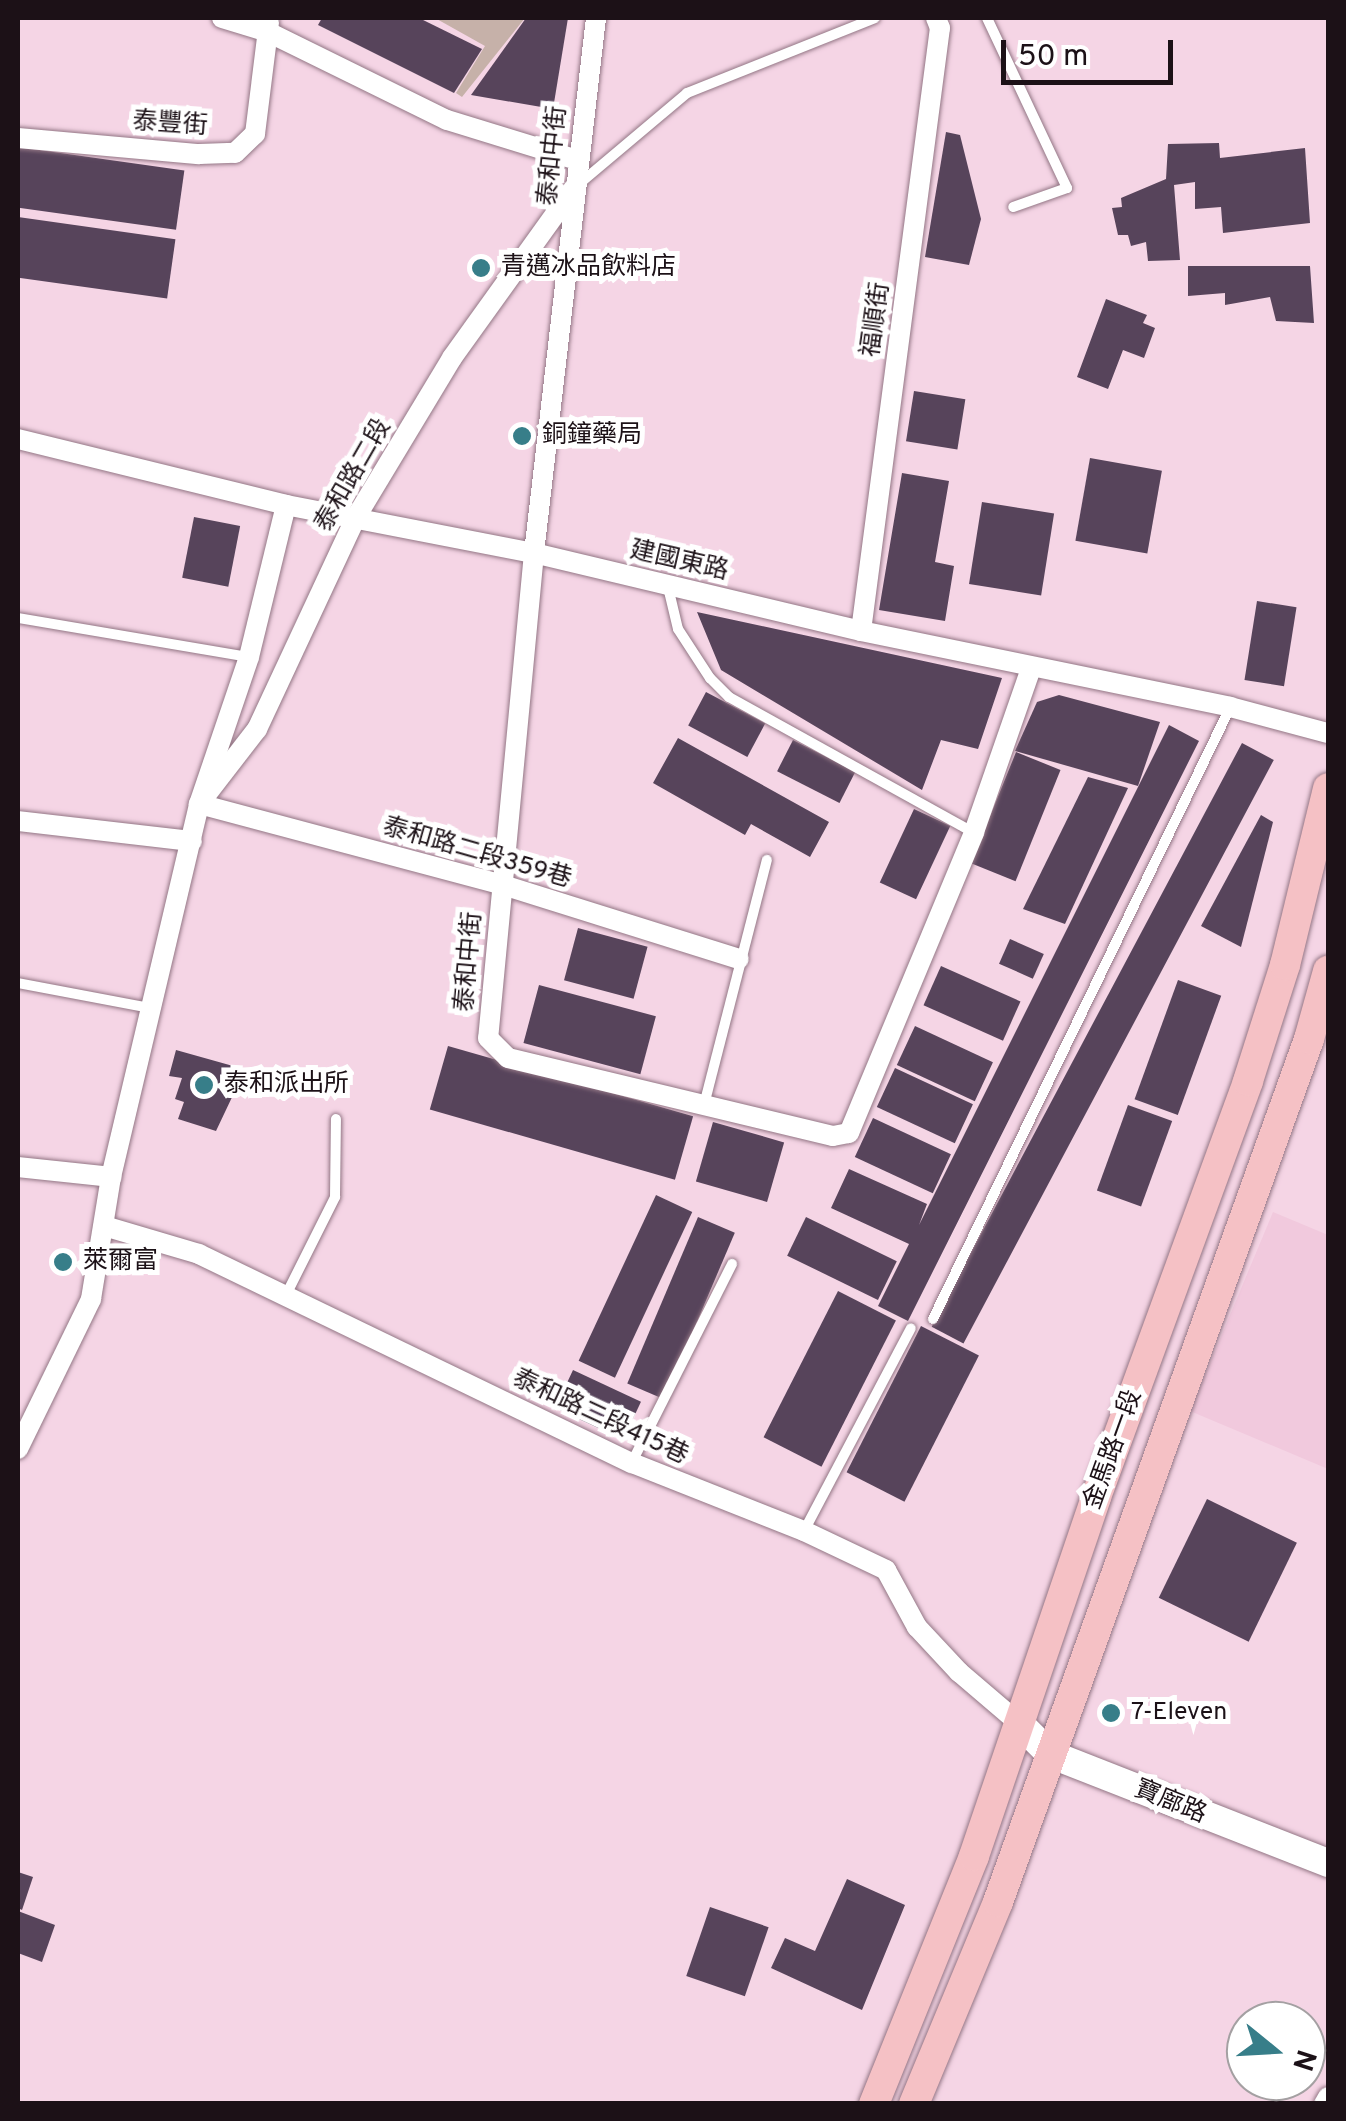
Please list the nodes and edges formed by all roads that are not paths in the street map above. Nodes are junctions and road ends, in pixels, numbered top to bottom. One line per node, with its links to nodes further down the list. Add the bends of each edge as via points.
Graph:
1 (222, 18): 6 (street)
2 (596, 18): 8 (street, 泰和中街)
3 (875, 18): 9 (lane, via 687,93)
4 (936, 18): 17 (street, 福順街, via 940,28)
5 (987, 18): 10 (lane, via 1067,188)
6 (268, 24): 7 (street, 泰豐街, via 255,134 235,153); 8 (street, via 447,120)
7 (18, 138)
8 (577, 160): 9 (street, 泰和中街)
9 (576, 186): 13 (street, 泰和路二段, via 452,358); 14 (street, 泰和中街)
10 (1012, 207)
11 (18, 439): 12 (street, 建國東路)
12 (286, 505): 13 (street, 建國東路); 18 (street, 泰和路二段)
13 (356, 517): 14 (street, 建國東路); 23 (street, 泰和路二段, via 257,729)
14 (534, 554): 15 (street, 建國東路); 28 (street, 泰和中街)
15 (668, 586): 17 (street, 建國東路); 25 (lane, via 678,628 729,697)
16 (18, 618): 18 (lane)
17 (861, 631): 19 (street, 建國東路)
18 (249, 657): 23 (street, 泰和路二段)
19 (1031, 668): 20 (street, 建國東路); 25 (street, 泰和中街)
20 (1230, 707): 21 (street, 建國東路); 40 (lane)
21 (1328, 733)
22 (1328, 788): 45 (main road, 金馬路一段, via 1248,1082)
23 (198, 804): 26 (street, 泰和路二段); 28 (street, 泰和路二段359巷)
24 (18, 820): 26 (street)
25 (974, 832): 33 (street, 泰和中街, via 849,1134 833,1136)
26 (192, 841): 32 (street, 泰和路二段)
27 (767, 860): 29 (lane)
28 (503, 885): 29 (street, 泰和路二段359巷); 33 (street, 泰和中街, via 488,1038 508,1058)
29 (739, 959): 33 (lane)
30 (1328, 970): 46 (main road, 金馬路一段)
31 (18, 983): 32 (lane)
32 (151, 1009): 36 (street, 泰和路二段)
33 (704, 1105)
34 (336, 1119): 39 (lane, via 335,1197)
35 (18, 1168): 36 (street)
36 (111, 1177): 37 (street, 泰和路二段)
37 (104, 1226): 39 (street, 泰和路二段415巷, via 199,1254); 42 (street, 泰和路二段, via 92,1299)
38 (732, 1264): 43 (lane)
39 (285, 1296): 43 (street, 泰和路二段415巷)
40 (933, 1319)
41 (911, 1328): 44 (lane)
42 (19, 1443)
43 (632, 1463): 44 (street, 泰和路二段415巷)
44 (804, 1531): 45 (street, 泰和路二段415巷, via 886,1570 916,1627)
45 (1020, 1725): 46 (street, 寶廍路); 49 (main road, 金馬路一段, via 962,1890)
46 (1050, 1754): 47 (street, 寶廍路); 50 (main road, 金馬路一段)
47 (1328, 1863)
48 (1328, 2097): 51 (street)
49 (874, 2104)
50 (914, 2104)
51 (1324, 2104)

